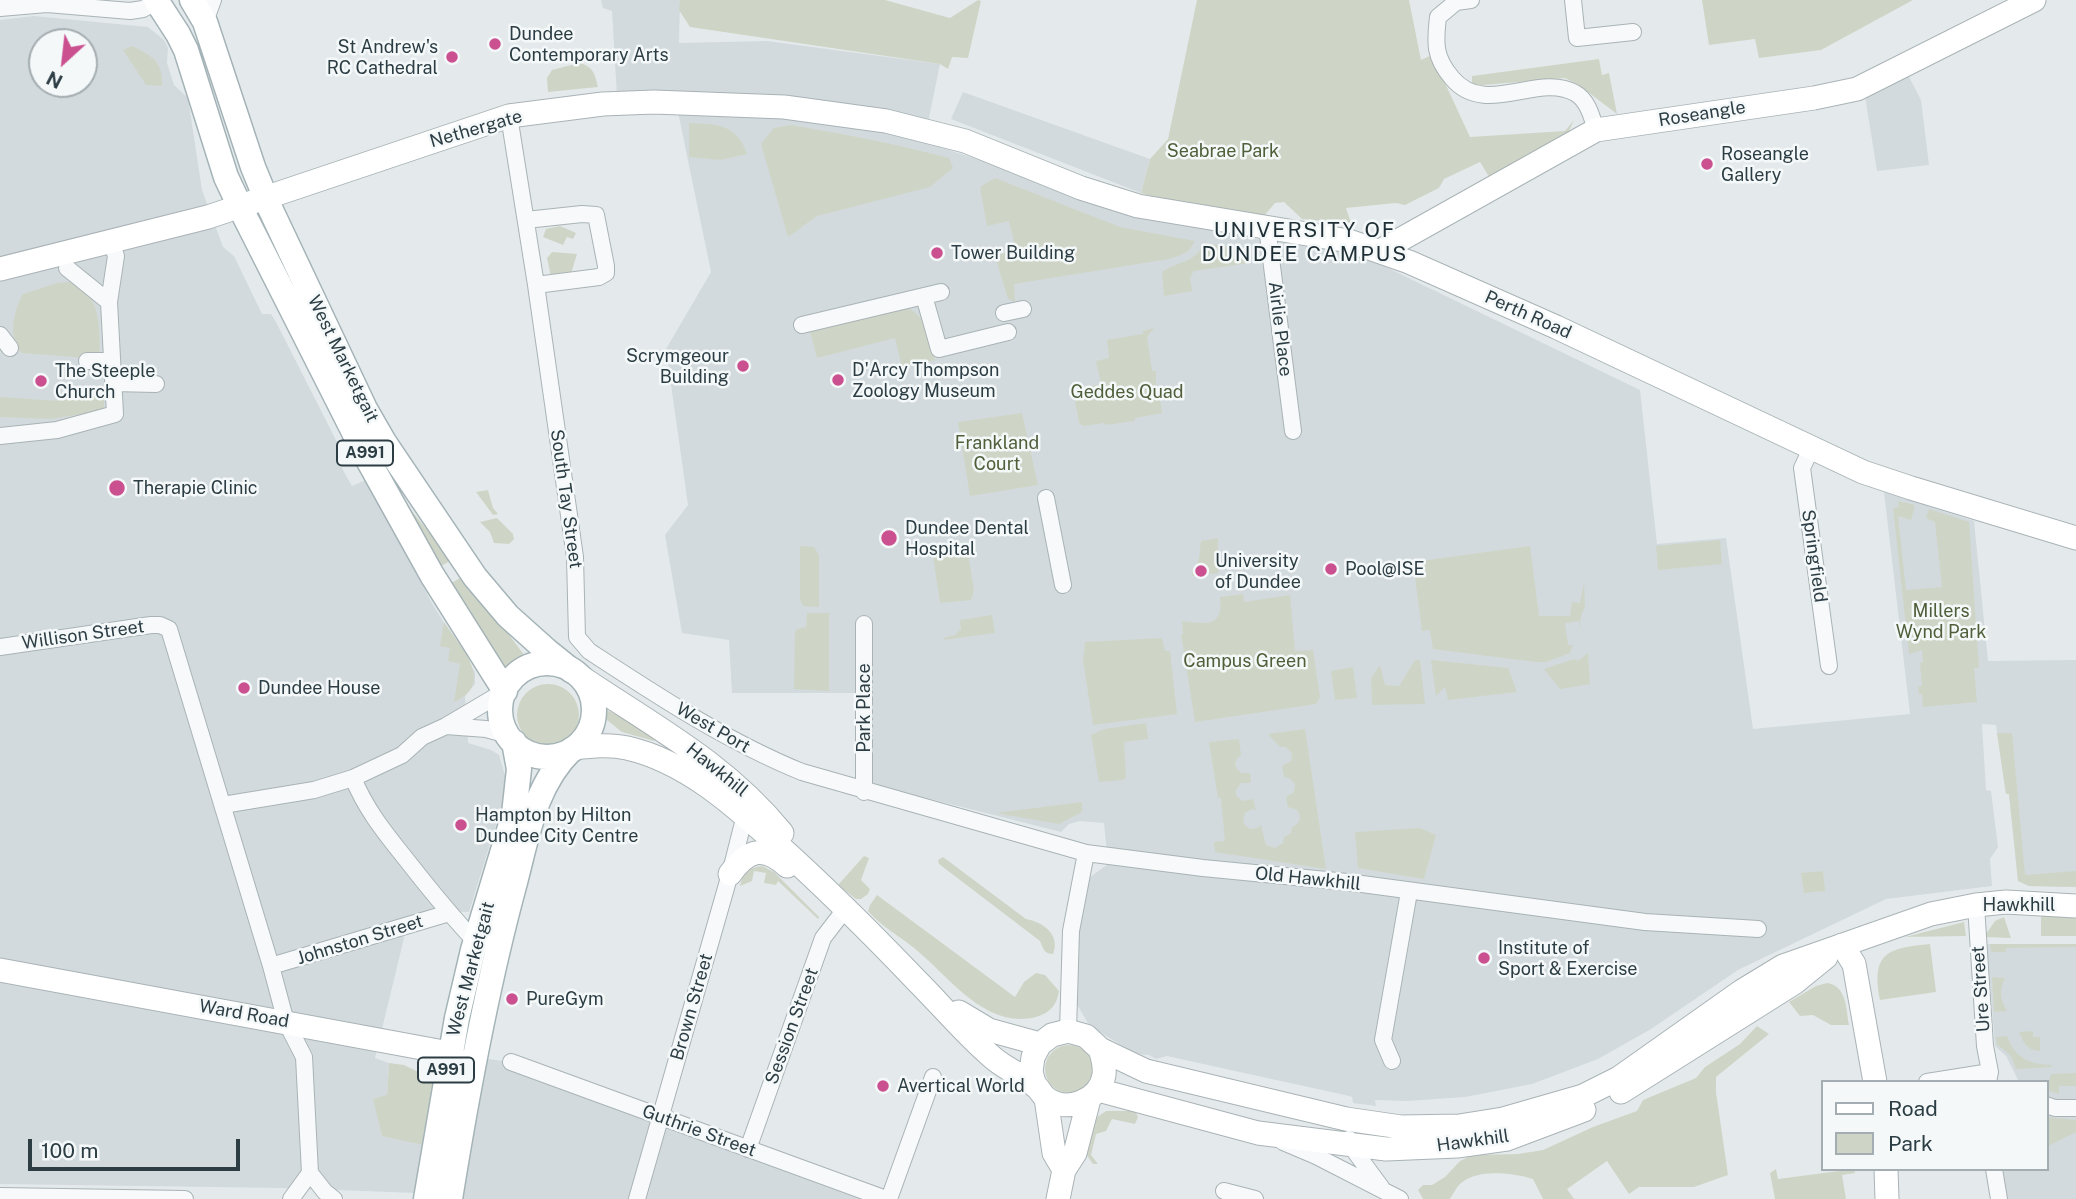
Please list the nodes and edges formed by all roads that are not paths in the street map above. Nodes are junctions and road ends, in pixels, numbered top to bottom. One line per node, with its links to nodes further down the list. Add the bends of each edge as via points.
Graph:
1 (157, 0): 6 (street, via 130,11); 13 (main road, West Marketgait / A991, via 186,50)
2 (192, 0): 8 (main road, West Marketgait / A991)
3 (1471, 0): 11 (street, via 1455,2 1438,18 1435,45 1443,68 1458,86 1488,96 1555,88 1576,94 1589,109)
4 (1573, 0): 9 (street, via 1577,38)
5 (2034, 0): 11 (street, Roseangle, via 1857,89)
6 (109, 4): 7 (street)
7 (0, 8)
8 (209, 11): 14 (main road, West Marketgait / A991)
9 (1633, 32)
10 (509, 116): 12 (street, Nethergate, via 613,104 744,104 859,116); 14 (street, Nethergate); 17 (street)
11 (1596, 130): 20 (street, Roseangle)
12 (965, 141): 18 (street, Perth Road, via 1138,206)
13 (226, 177): 15 (main road, West Marketgait / A991); 16 (street)
14 (265, 198): 15 (street, Nethergate); 45 (main road, West Marketgait / A991, via 365,409 411,483 499,606)
15 (240, 206): 16 (street, Nethergate); 46 (main road, West Marketgait / A991, via 367,458 432,575)
16 (208, 217): 22 (street, Nethergate)
17 (526, 220): 23 (street, South Tay Street); 23 (street, via 596,215 601,233 606,273)
18 (1267, 228): 20 (street, Perth Road, via 1349,241); 35 (street, Airlie Place)
19 (113, 247): 26 (street, via 116,256)
20 (1380, 251): 37 (street, Perth Road, via 1562,330)
21 (67, 268): 26 (street)
22 (0, 269)
23 (536, 285): 42 (street, South Tay Street, via 575,557)
24 (941, 292): 25 (street)
25 (924, 296): 29 (street); 30 (street, via 939,349)
26 (109, 302): 32 (street)
27 (1023, 309): 28 (street)
28 (1004, 313)
29 (802, 325)
30 (1009, 332)
31 (87, 360): 32 (street)
32 (112, 361): 33 (street)
33 (113, 383): 34 (street); 36 (street, via 118,416 57,430)
34 (156, 384)
35 (1293, 431)
36 (0, 436)
37 (1811, 449): 39 (street, Perth Road, via 1863,472); 44 (street, Springfield, via 1802,468)
38 (1046, 498): 40 (street)
39 (2076, 538)
40 (1063, 585)
41 (864, 624): 51 (street, Park Place)
42 (578, 637): 51 (street, West Port, via 589,651 763,757)
43 (0, 648): 52 (street, Willison Street, via 165,626 172,635)
44 (1829, 666)
45 (575, 673): 46 (main road, via 555,664 533,665 517,674); 49 (main road, via 591,695 594,715 586,736); 57 (street, Hawkhill, via 665,730 738,786)
46 (505, 691): 47 (street); 48 (main road, via 500,715)
47 (446, 726): 48 (street, via 486,729); 50 (street, via 422,737 402,755)
48 (511, 739): 49 (main road, via 526,752 540,756); 62 (main road, West Marketgait / A991, via 519,769 517,798)
49 (573, 749): 53 (street, Hawkhill, via 604,746 644,753 704,784); 80 (main road, West Marketgait / A991, via 558,763 540,794 495,956)
50 (349, 779): 52 (street, via 314,790); 60 (street, via 374,820)
51 (864, 792): 54 (street, Old Hawkhill)
52 (223, 805): 64 (street)
53 (745, 815): 55 (street, Brown Street); 57 (street, Hawkhill)
54 (1086, 853): 56 (street, Old Hawkhill); 69 (street, via 1071,931)
55 (730, 874): 57 (street, via 746,857 767,852); 85 (street, Brown Street)
56 (1409, 892): 61 (street, Old Hawkhill, via 1645,922); 74 (street, via 1383,1040)
57 (839, 901): 66 (street, Hawkhill); 89 (street, Session Street)
58 (1976, 905): 59 (street, Hawkhill); 63 (street, Hawkhill, via 1931,914); 77 (street, Ure Street, via 1985,1046)
59 (2076, 906)
60 (449, 913): 62 (street); 64 (street, Johnston Street)
61 (1758, 929)
62 (476, 942): 72 (main road, West Marketgait / A991)
63 (1842, 945): 78 (street, via 1854,964); 86 (street, Hawkhill, via 1783,966 1619,1078 1583,1096 1503,1119 1459,1126 1401,1127); 88 (street, Hawkhill, via 1794,983 1623,1092 1551,1124 1482,1144 1386,1149)
64 (271, 967): 67 (street)
65 (0, 970): 67 (street, Ward Road)
66 (929, 994): 70 (street, Hawkhill, via 989,1030); 81 (street, Hawkhill, via 992,1058)
67 (286, 1022): 68 (street, Ward Road); 73 (street)
68 (329, 1030): 72 (street, Ward Road); 73 (street, via 316,1038)
69 (1068, 1031): 70 (street); 71 (street, Hawkhill, via 1086,1036)
70 (1040, 1044): 81 (street, via 1031,1072)
71 (1100, 1049): 82 (street, via 1104,1077); 86 (street, Hawkhill, via 1146,1071)
72 (449, 1053): 80 (street, via 464,1066); 100 (main road, West Marketgait / A991)
73 (304, 1057): 93 (street)
74 (1392, 1061)
75 (512, 1062): 85 (street, Guthrie Street)
76 (933, 1077): 103 (street)
77 (1993, 1078): 79 (street, Ure Street)
78 (1875, 1080)
79 (1960, 1080)
80 (469, 1085): 101 (main road, West Marketgait / A991)
81 (1041, 1092): 82 (street, Hawkhill, via 1060,1104 1075,1105); 90 (street, via 1054,1153)
82 (1093, 1095): 87 (street, Hawkhill); 90 (street, via 1075,1153)
83 (2048, 1106): 84 (street)
84 (2076, 1108)
85 (659, 1116): 89 (street, Guthrie Street); 102 (street, Brown Street)
86 (1346, 1119): 88 (street)
87 (1258, 1133): 88 (street, Hawkhill); 94 (street)
88 (1350, 1144): 94 (street)
89 (748, 1149): 103 (street, Guthrie Street)
90 (1064, 1170): 104 (street)
91 (1886, 1171): 107 (street)
92 (1994, 1171): 108 (street)
93 (310, 1172): 98 (street); 99 (street)
94 (1384, 1190): 106 (street)
95 (1224, 1191): 105 (street)
96 (0, 1196): 97 (street)
97 (185, 1199)
98 (291, 1199)
99 (334, 1199)
100 (426, 1199)
101 (450, 1199)
102 (637, 1199)
103 (888, 1199)
104 (1058, 1199)
105 (1255, 1199)
106 (1400, 1199)
107 (1887, 1199)
108 (1999, 1199)

